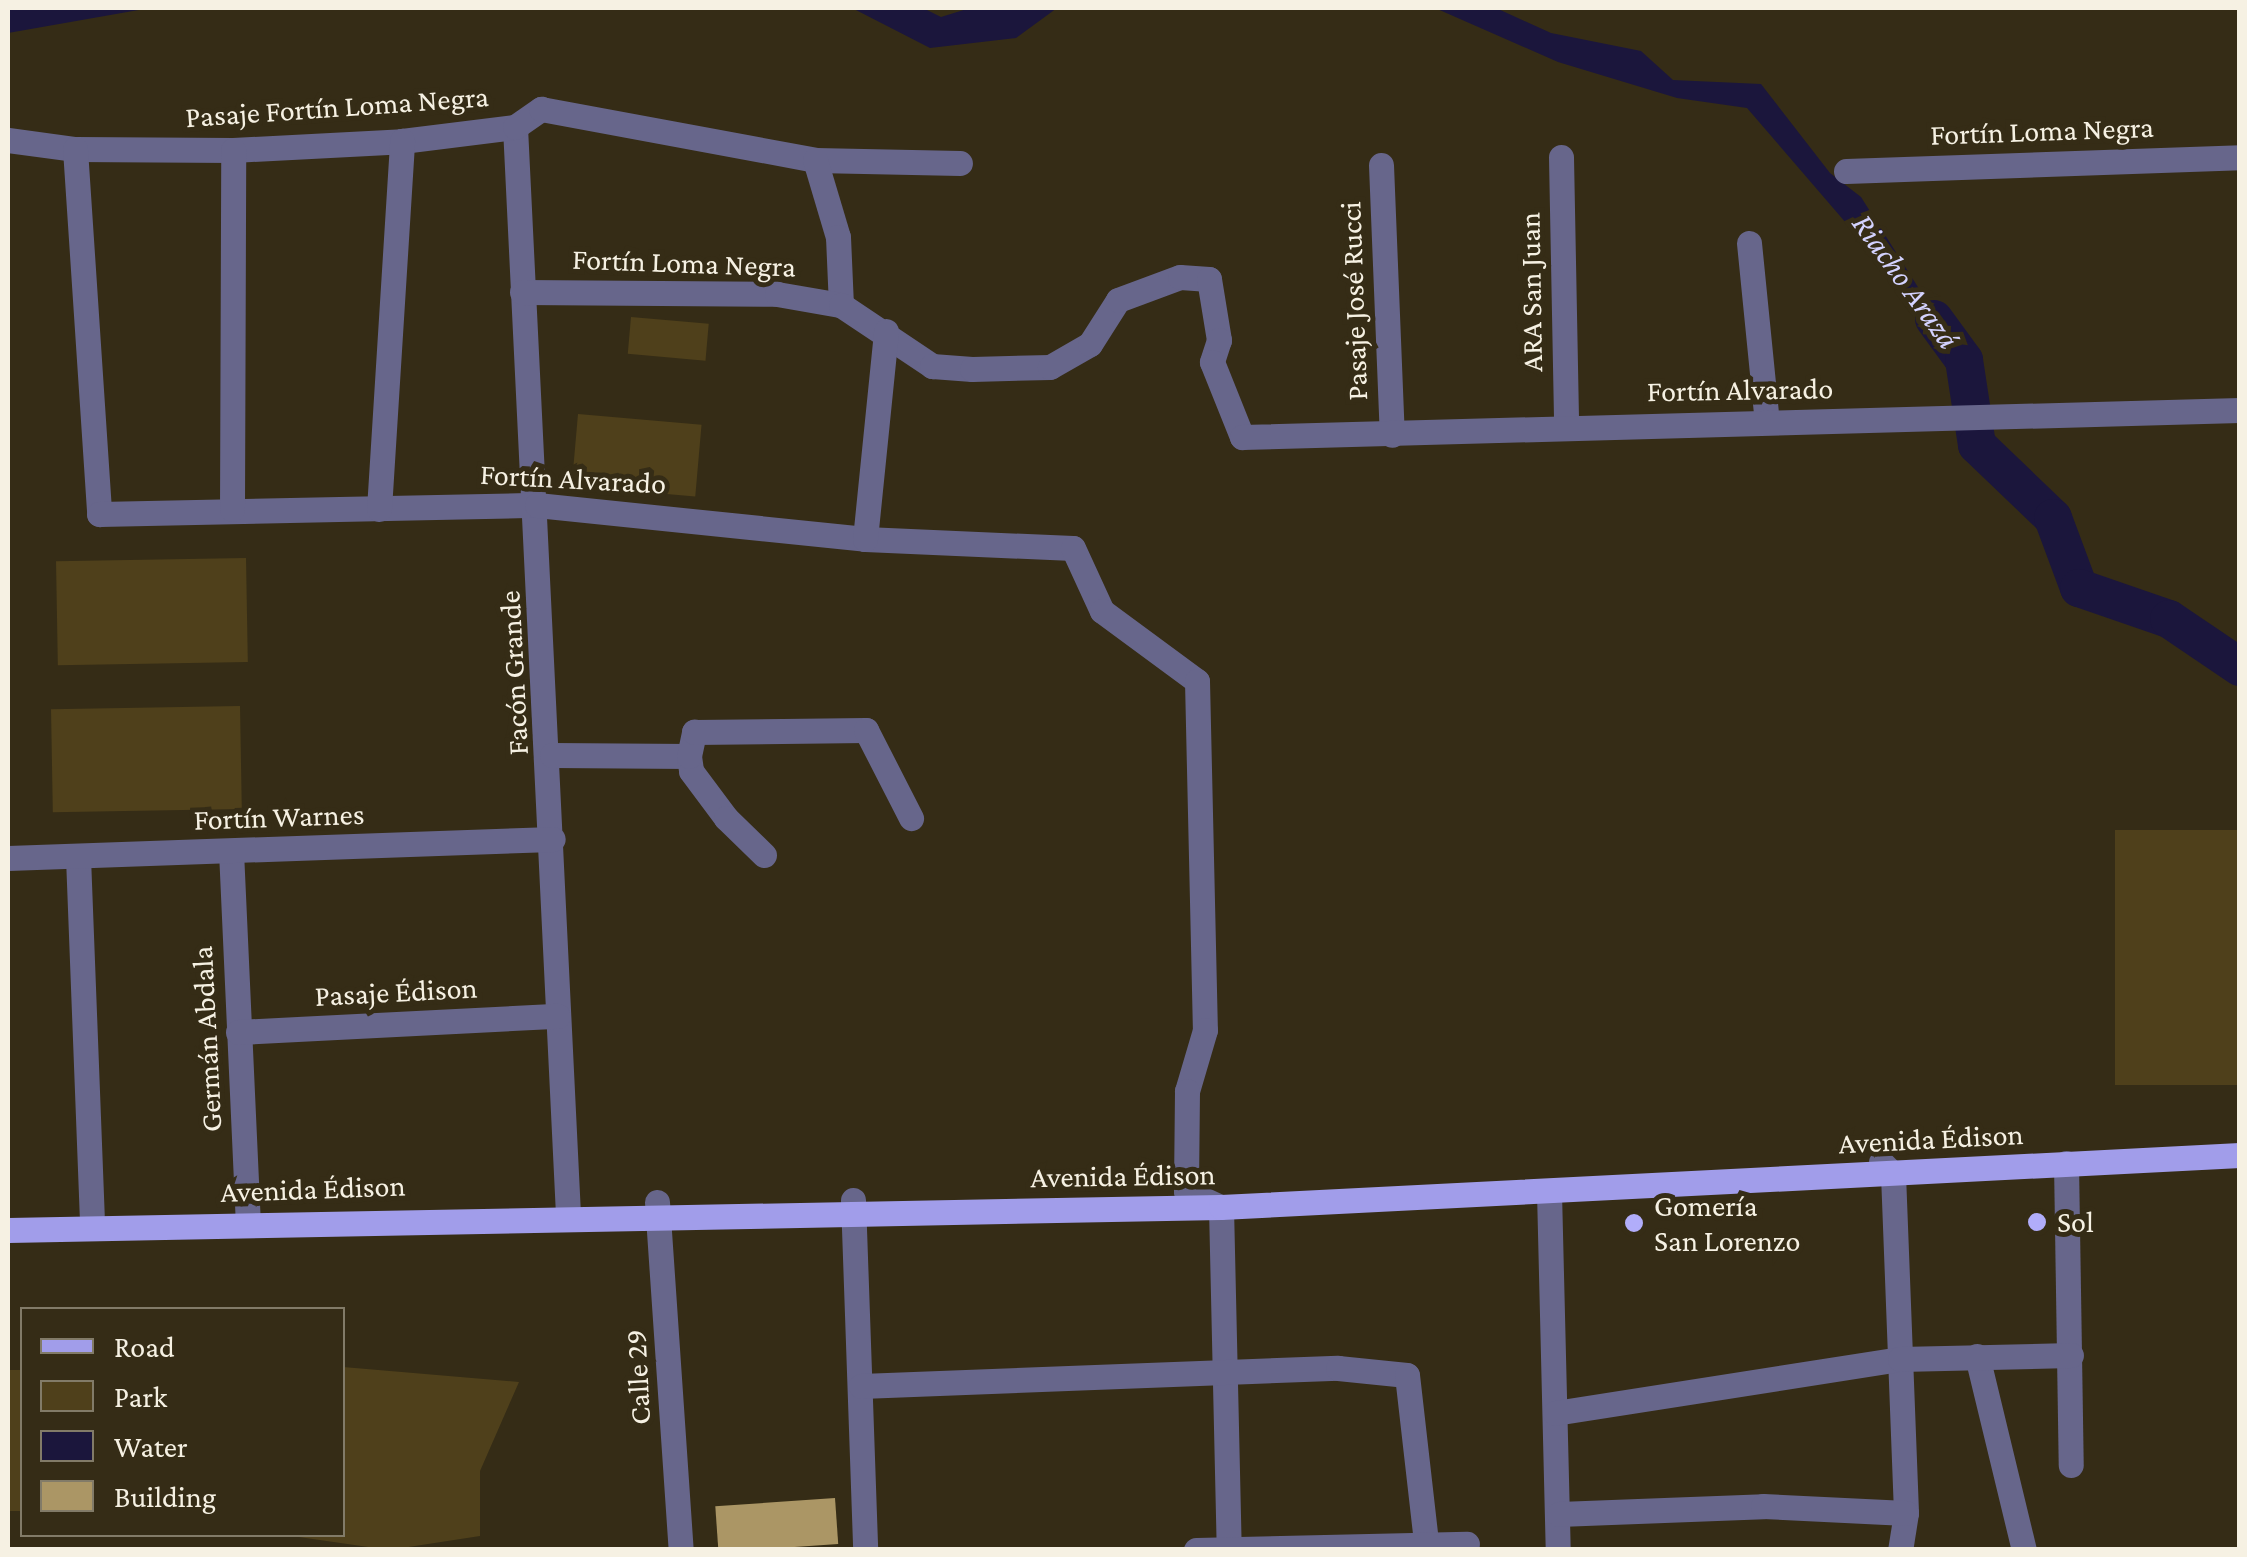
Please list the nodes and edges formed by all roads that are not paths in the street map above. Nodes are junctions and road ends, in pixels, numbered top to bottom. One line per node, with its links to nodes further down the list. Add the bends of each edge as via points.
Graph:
1 (515, 128): 3 (street, Pasaje Fortín Loma Negra); 8 (street, Pasaje Fortín Loma Negra, via 541,109); 13 (street, Facón Grande)
2 (8, 140): 4 (street, Pasaje Fortín Loma Negra)
3 (402, 141): 5 (street, Pasaje Fortín Loma Negra); 23 (street)
4 (75, 150): 5 (street, Pasaje Fortín Loma Negra); 22 (street, Fortín Alvarado, via 99,514)
5 (233, 150): 22 (street)
6 (1561, 157): 18 (street, ARA San Juan)
7 (2240, 157): 11 (street, Fortín Loma Negra)
8 (816, 160): 9 (street, Pasaje Fortín Loma Negra); 14 (street, via 838,237)
9 (960, 164)
10 (1381, 165): 19 (street, Pasaje José Rucci)
11 (1846, 171)
12 (1749, 242): 17 (street)
13 (522, 292): 14 (street, Fortín Loma Negra, via 777,294); 21 (street, Facón Grande)
14 (841, 305): 15 (street, Fortín Loma Negra)
15 (886, 331): 20 (street, Fortín Loma Negra, via 932,366 1050,367 1090,344 1118,300 1180,277 1209,280 1219,340 1212,362); 24 (street)
16 (2240, 410): 17 (street, Fortín Alvarado, via 1993,411)
17 (1767, 422): 18 (street, Fortín Alvarado)
18 (1566, 426): 19 (street, Fortín Alvarado)
19 (1392, 434): 20 (street, Fortín Alvarado)
20 (1242, 437)
21 (537, 505): 23 (street, Fortín Alvarado); 24 (street, Fortín Alvarado); 25 (street, Facón Grande)
22 (232, 509): 23 (street, Fortín Alvarado)
23 (379, 509)
24 (865, 539): 39 (street, Fortín Alvarado, via 1074,548 1102,612 1196,681 1205,1030 1187,1091)
25 (552, 755): 26 (street); 28 (street, Facón Grande)
26 (690, 756): 27 (street, via 694,732 866,730); 30 (street, via 690,771)
27 (911, 818)
28 (552, 839): 29 (street, Fortín Warnes); 33 (street, Facón Grande)
29 (231, 851): 31 (street, Fortín Warnes); 34 (street, Germán Abdala)
30 (764, 854)
31 (78, 857): 32 (street, Fortín Warnes); 45 (street)
32 (8, 858)
33 (558, 1016): 34 (street, Pasaje Édison); 42 (street, Facón Grande)
34 (238, 1032): 46 (street, Germán Abdala)
35 (2240, 1146): 38 (main road, Avenida Édison)
36 (2240, 1155): 37 (main road, Avenida Édison)
37 (2066, 1164): 38 (main road, Avenida Édison); 49 (street)
38 (1887, 1168): 39 (main road, Avenida Édison); 40 (main road, Avenida Édison); 51 (street)
39 (1186, 1192): 41 (street); 43 (main road, Avenida Édison)
40 (1549, 1192): 41 (main road, Avenida Édison); 54 (street)
41 (1221, 1206): 43 (main road, Avenida Édison); 52 (street)
42 (568, 1208): 44 (main road, Avenida Édison); 46 (main road, Avenida Édison)
43 (854, 1208): 44 (main road, Avenida Édison); 53 (street)
44 (659, 1210): 61 (street, Calle 29)
45 (92, 1215): 46 (main road, Avenida Édison); 47 (main road, Avenida Édison)
46 (248, 1216): 48 (main road, Avenida Édison)
47 (8, 1219)
48 (8, 1230)
49 (2071, 1355): 50 (street); 55 (street)
50 (1977, 1356): 51 (street); 66 (street)
51 (1900, 1360): 54 (street); 56 (street)
52 (1224, 1376): 53 (street); 59 (street, via 1338,1368 1407,1374); 60 (street)
53 (861, 1386): 62 (street)
54 (1556, 1413): 57 (street)
55 (2071, 1466)
56 (1906, 1512): 57 (street, via 1762,1506); 65 (street)
57 (1558, 1514): 64 (street)
58 (1466, 1544): 59 (street)
59 (1426, 1547): 60 (street)
60 (1229, 1549): 63 (street)
61 (680, 1550)
62 (865, 1550)
63 (1196, 1550)
64 (1558, 1550)
65 (1900, 1550)
66 (2024, 1550)

